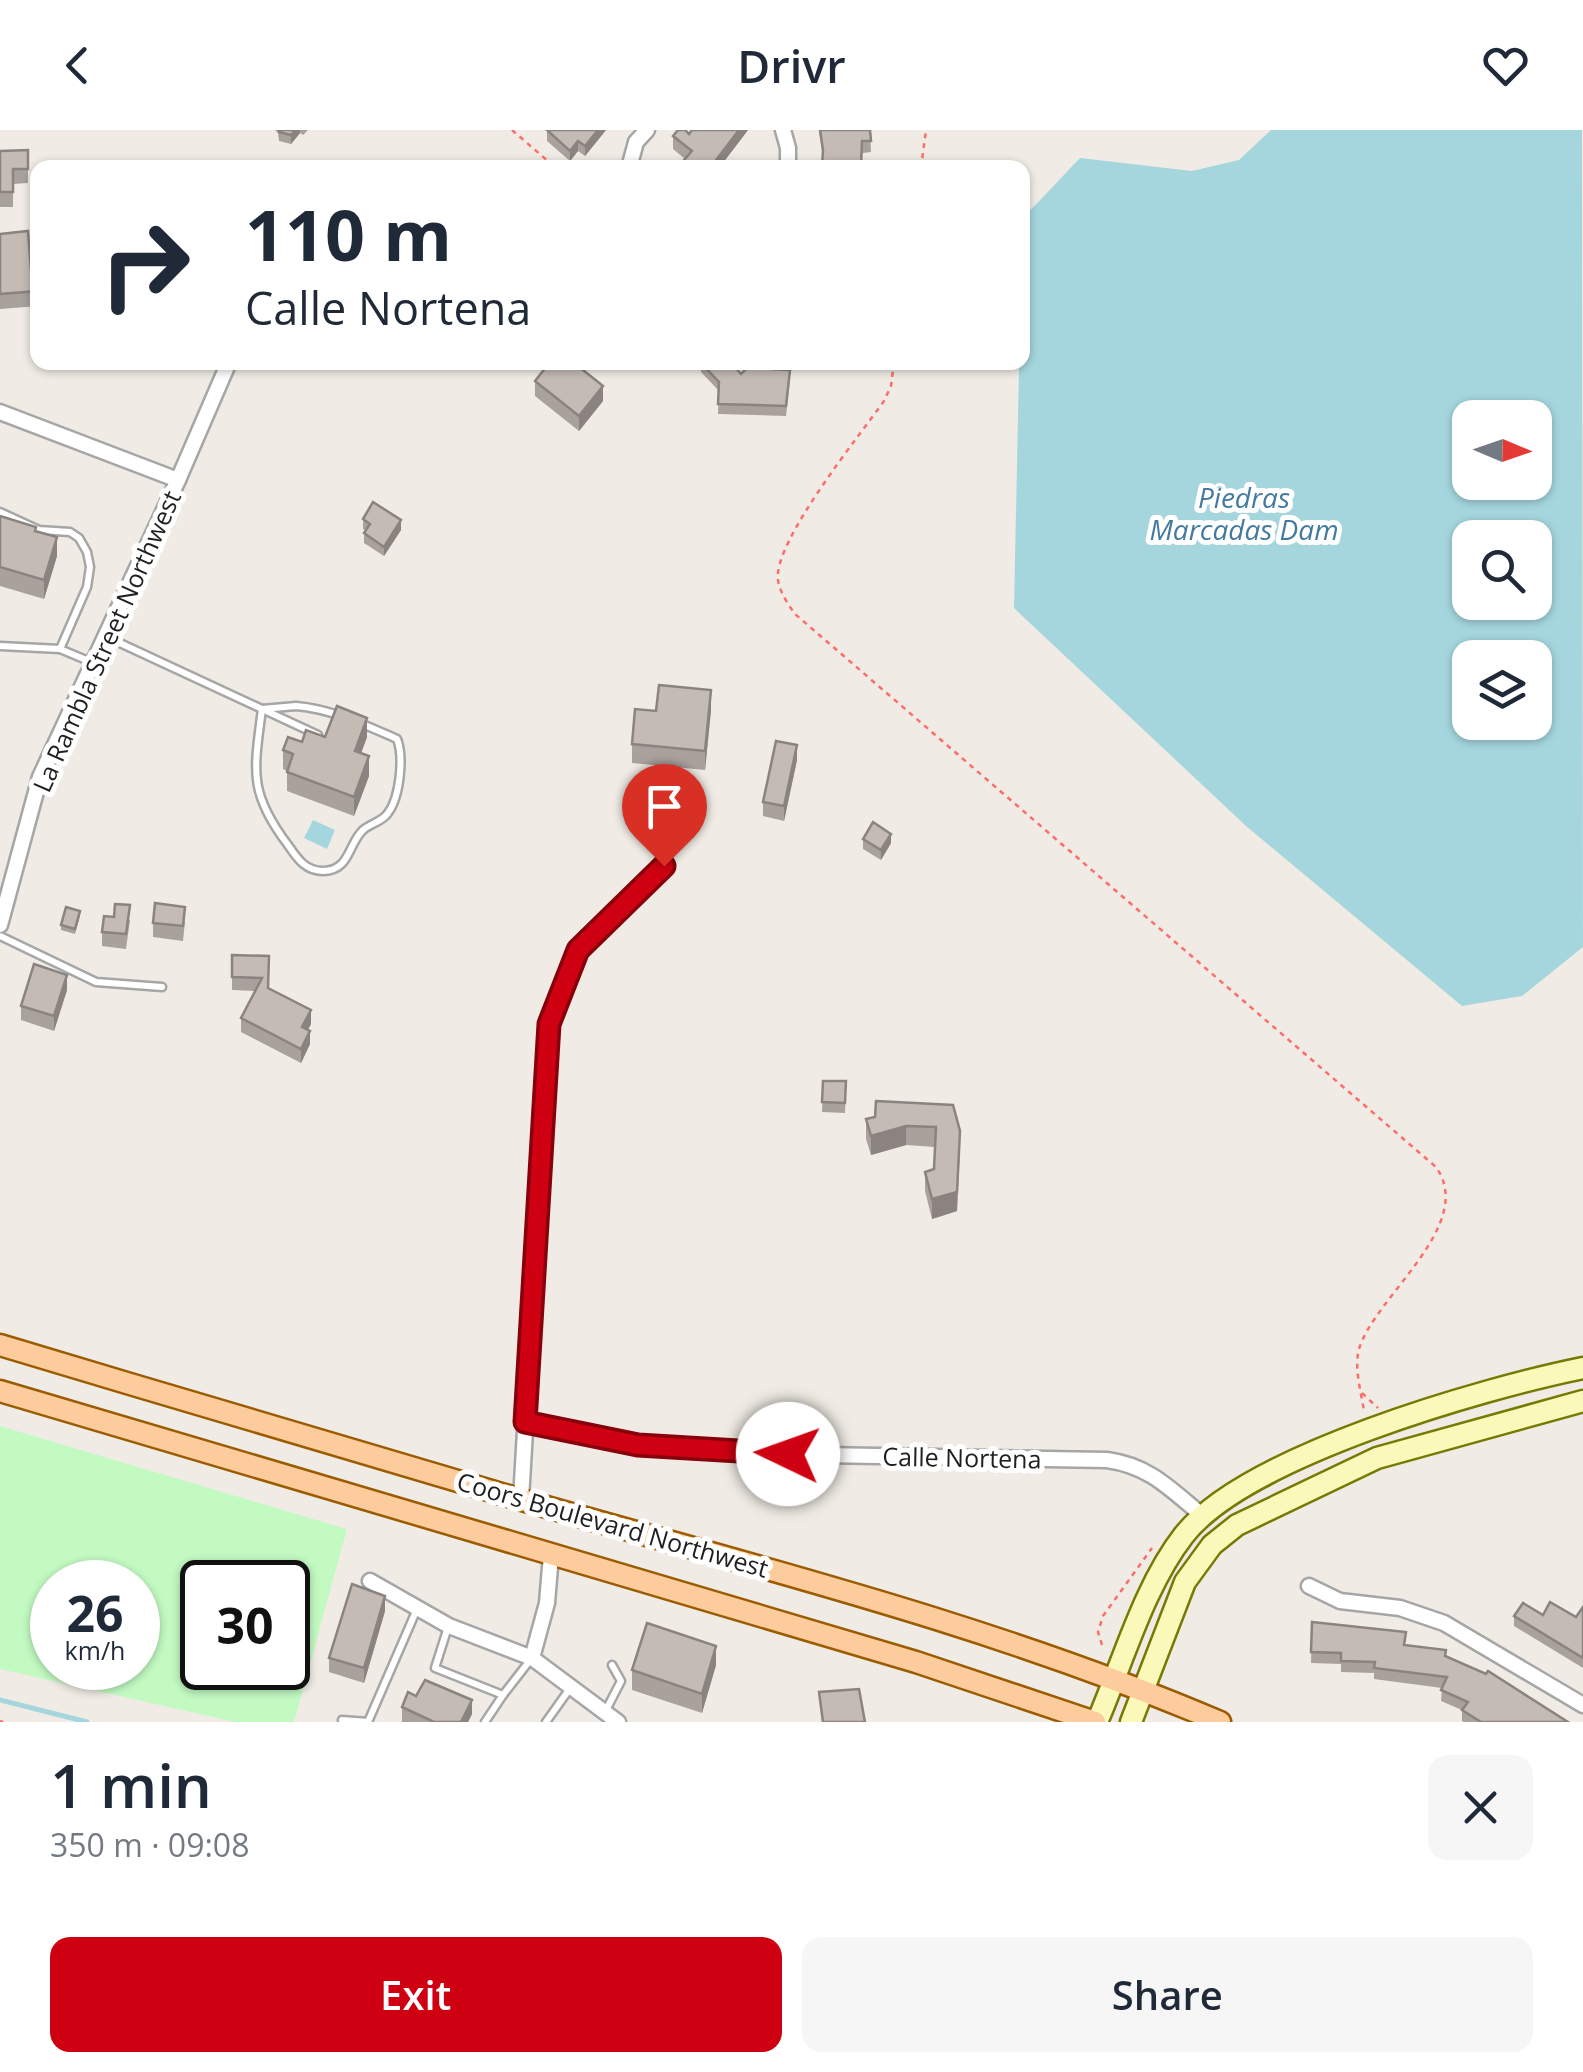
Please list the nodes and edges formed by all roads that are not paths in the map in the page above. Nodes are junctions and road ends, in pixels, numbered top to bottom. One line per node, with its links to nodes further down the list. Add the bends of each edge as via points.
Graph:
1 (647, 130): 3 (street)
2 (783, 130): 4 (street)
3 (631, 160)
4 (788, 160)
5 (226, 370): 7 (street, La Rambla Street Northwest)
6 (0, 412): 7 (street)
7 (178, 480): 9 (street, La Rambla Street Northwest)
8 (0, 512): 11 (lane, via 39,530 70,532 87,552 87,587)
9 (106, 636): 12 (street, La Rambla Street Northwest); 13 (lane)
10 (0, 646): 11 (lane)
11 (60, 649): 12 (lane)
12 (93, 663): 16 (street, La Rambla Street Northwest, via 40,777)
13 (262, 709): 13 (lane, via 254,772 266,816 302,864 335,869 363,830 393,805 402,752 397,740 314,708); 14 (lane)
14 (325, 738)
15 (664, 866): 23 (street, via 578,950 549,1024)
16 (0, 925)
17 (0, 936): 18 (lane, via 96,982)
18 (162, 987)
19 (0, 1345): 24 (main road, Coors Boulevard Northwest)
20 (1583, 1368): 25 (street, via 1367,1429 1249,1484)
21 (0, 1391): 26 (main road, Coors Boulevard Northwest)
22 (1583, 1401): 35 (street, via 1377,1458 1237,1525 1185,1582)
23 (525, 1422): 24 (street); 25 (street, Calle Nortena, via 638,1445 766,1454 1106,1460 1150,1472)
24 (521, 1499): 33 (main road, Coors Boulevard Northwest, via 829,1585)
25 (1203, 1516): 33 (street, via 1162,1568)
26 (551, 1556): 31 (street); 43 (main road, Coors Boulevard Northwest)
27 (370, 1581): 29 (street)
28 (1309, 1586): 37 (street, via 1340,1601 1400,1608 1444,1624)
29 (418, 1608): 30 (street); 39 (lane, via 368,1722)
30 (448, 1626): 31 (street); 36 (lane, via 435,1668)
31 (532, 1658): 34 (street); 36 (lane)
32 (612, 1666): 38 (lane, via 621,1681)
33 (1116, 1678): 35 (main road, Coors Boulevard Northwest); 43 (street)
34 (571, 1687): 38 (street); 41 (lane)
35 (1144, 1690): 44 (street); 45 (main road, Coors Boulevard Northwest)
36 (503, 1695): 40 (lane)
37 (1583, 1705)
38 (605, 1712): 42 (street)
39 (342, 1720)
40 (485, 1722)
41 (546, 1722)
42 (618, 1722)
43 (1096, 1722)
44 (1130, 1722)
45 (1220, 1722)

